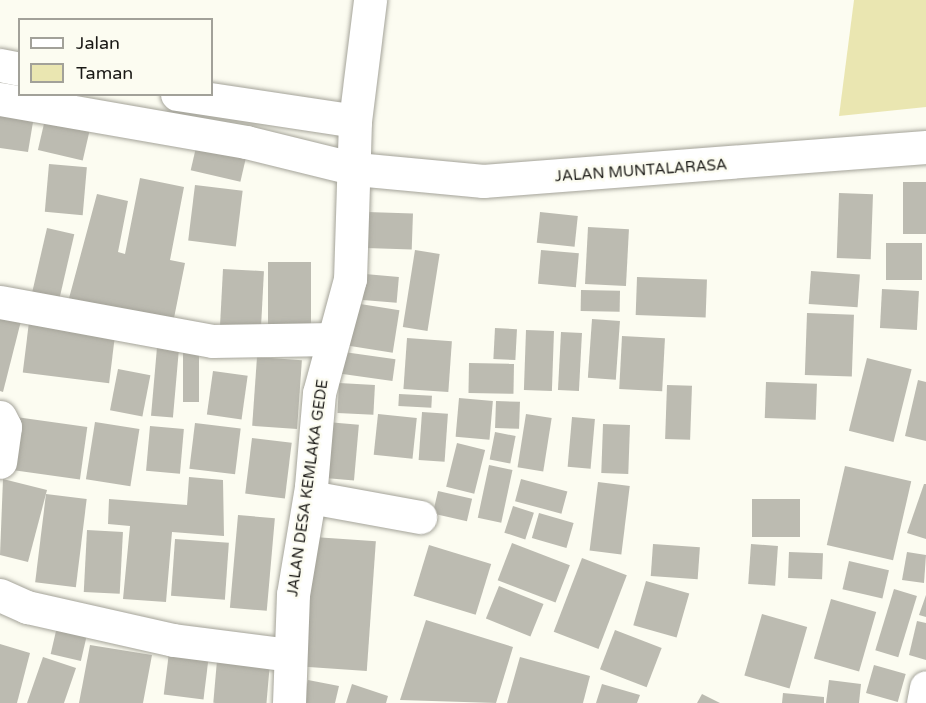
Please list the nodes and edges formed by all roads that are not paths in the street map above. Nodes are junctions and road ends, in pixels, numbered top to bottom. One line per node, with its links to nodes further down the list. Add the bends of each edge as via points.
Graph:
1 (370, 0): 6 (street, JALAN DESA KEMLAKA GEDE)
2 (0, 65): 3 (street)
3 (18, 69)
4 (184, 96): 6 (street)
5 (0, 99): 6 (street, via 246,142)
6 (355, 146): 7 (street, JALAN MUNTALARASA, via 483,181); 9 (street, JALAN DESA KEMLAKA GEDE, via 350,279)
7 (926, 147)
8 (0, 302): 9 (street, via 212,341)
9 (333, 339): 12 (street, JALAN DESA KEMLAKA GEDE, via 319,393)
10 (0, 417): 11 (street, via 4,428)
11 (0, 462)
12 (310, 497): 13 (street); 15 (street, JALAN DESA KEMLAKA GEDE, via 293,594)
13 (420, 517)
14 (0, 595): 15 (street, via 27,607 173,640)
15 (290, 655): 17 (street, JALAN DESA KEMLAKA GEDE)
16 (926, 687): 18 (street)
17 (289, 703)
18 (923, 703)

